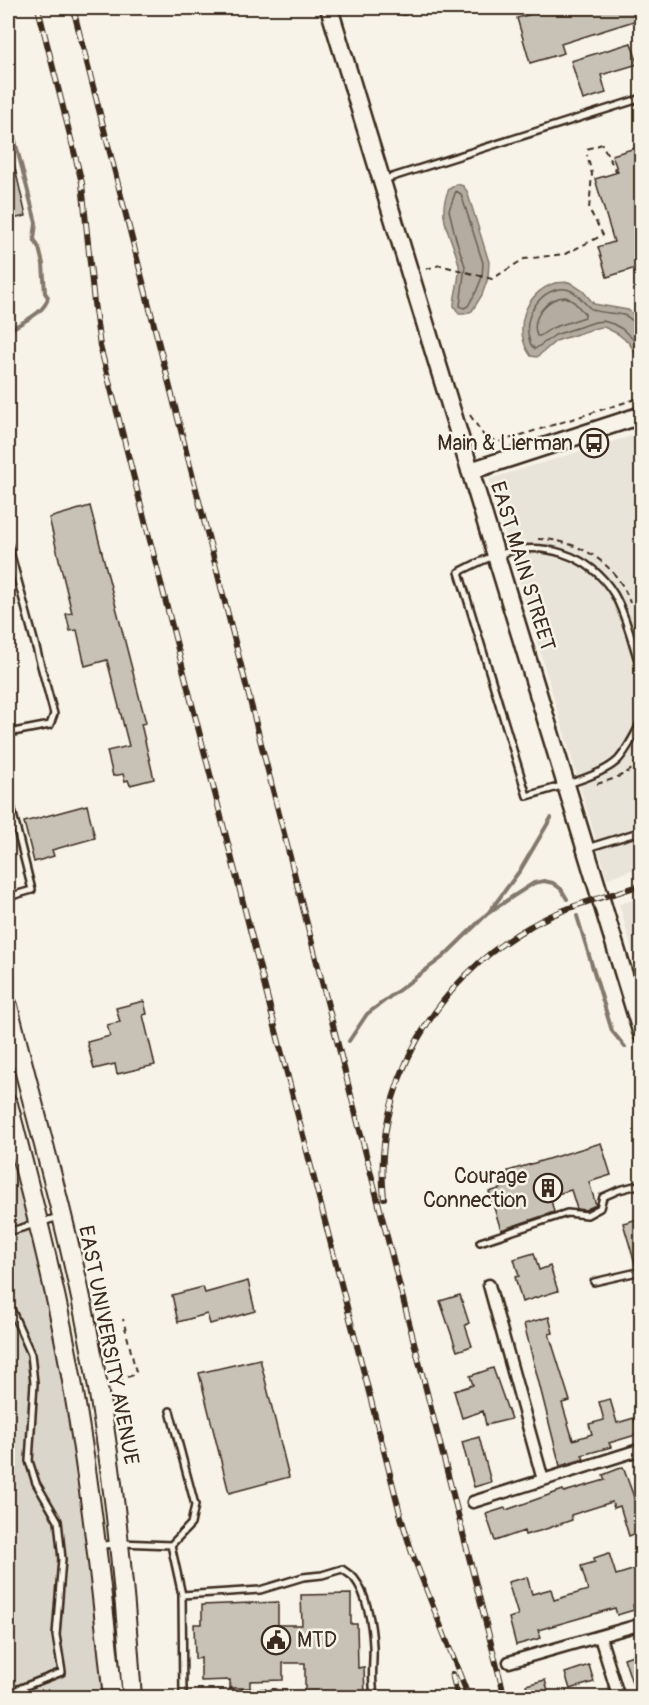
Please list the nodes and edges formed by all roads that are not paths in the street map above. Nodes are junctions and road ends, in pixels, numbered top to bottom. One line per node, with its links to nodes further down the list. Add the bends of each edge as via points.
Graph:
1 (329, 8): 5 (main road, EAST MAIN STREET)
2 (396, 8): 3 (lane)
3 (404, 11)
4 (642, 98): 5 (lane)
5 (381, 180): 7 (main road, EAST MAIN STREET)
6 (642, 415): 7 (main road)
7 (470, 471): 9 (main road, EAST MAIN STREET)
8 (8, 544): 12 (lane, via 54,714 50,724)
9 (496, 555): 10 (lane, via 528,549 552,550 596,571 615,596); 13 (main road, EAST MAIN STREET); 13 (lane, via 459,572 523,785 527,796)
10 (642, 673)
11 (642, 720): 13 (lane, via 617,762)
12 (8, 733)
13 (566, 784): 16 (main road, EAST MAIN STREET)
14 (8, 794): 17 (lane, via 32,890)
15 (642, 831): 16 (lane)
16 (585, 848): 19 (main road, EAST MAIN STREET)
17 (8, 897)
18 (8, 1006): 22 (main road, EAST UNIVERSITY AVENUE)
19 (640, 1025)
20 (8, 1104): 23 (main road, EAST UNIVERSITY AVENUE)
21 (642, 1184): 25 (lane, via 610,1193 603,1197 600,1208 587,1215 567,1213)
22 (61, 1216): 23 (lane); 34 (main road, EAST UNIVERSITY AVENUE, via 94,1364)
23 (38, 1222): 24 (lane); 36 (main road, EAST UNIVERSITY AVENUE, via 73,1385)
24 (8, 1232)
25 (480, 1242)
26 (642, 1271): 27 (lane)
27 (594, 1282)
28 (489, 1285): 32 (street)
29 (8, 1302): 41 (lane, via 31,1354 34,1383 29,1461 36,1483 58,1521 62,1559 57,1635 62,1672)
30 (170, 1412): 35 (lane, via 195,1505 191,1524)
31 (642, 1449): 32 (street)
32 (543, 1480): 33 (street)
33 (473, 1502)
34 (120, 1543): 35 (lane); 36 (lane); 43 (main road, EAST UNIVERSITY AVENUE)
35 (171, 1545): 37 (lane)
36 (96, 1546): 42 (main road, EAST UNIVERSITY AVENUE)
37 (182, 1595): 44 (lane); 45 (lane, via 260,1590 342,1569 362,1594 368,1617)
38 (642, 1624): 39 (street)
39 (600, 1637): 40 (street); 46 (street)
40 (509, 1662)
41 (8, 1693)
42 (113, 1698)
43 (132, 1698)
44 (183, 1698)
45 (375, 1698)
46 (619, 1698)

